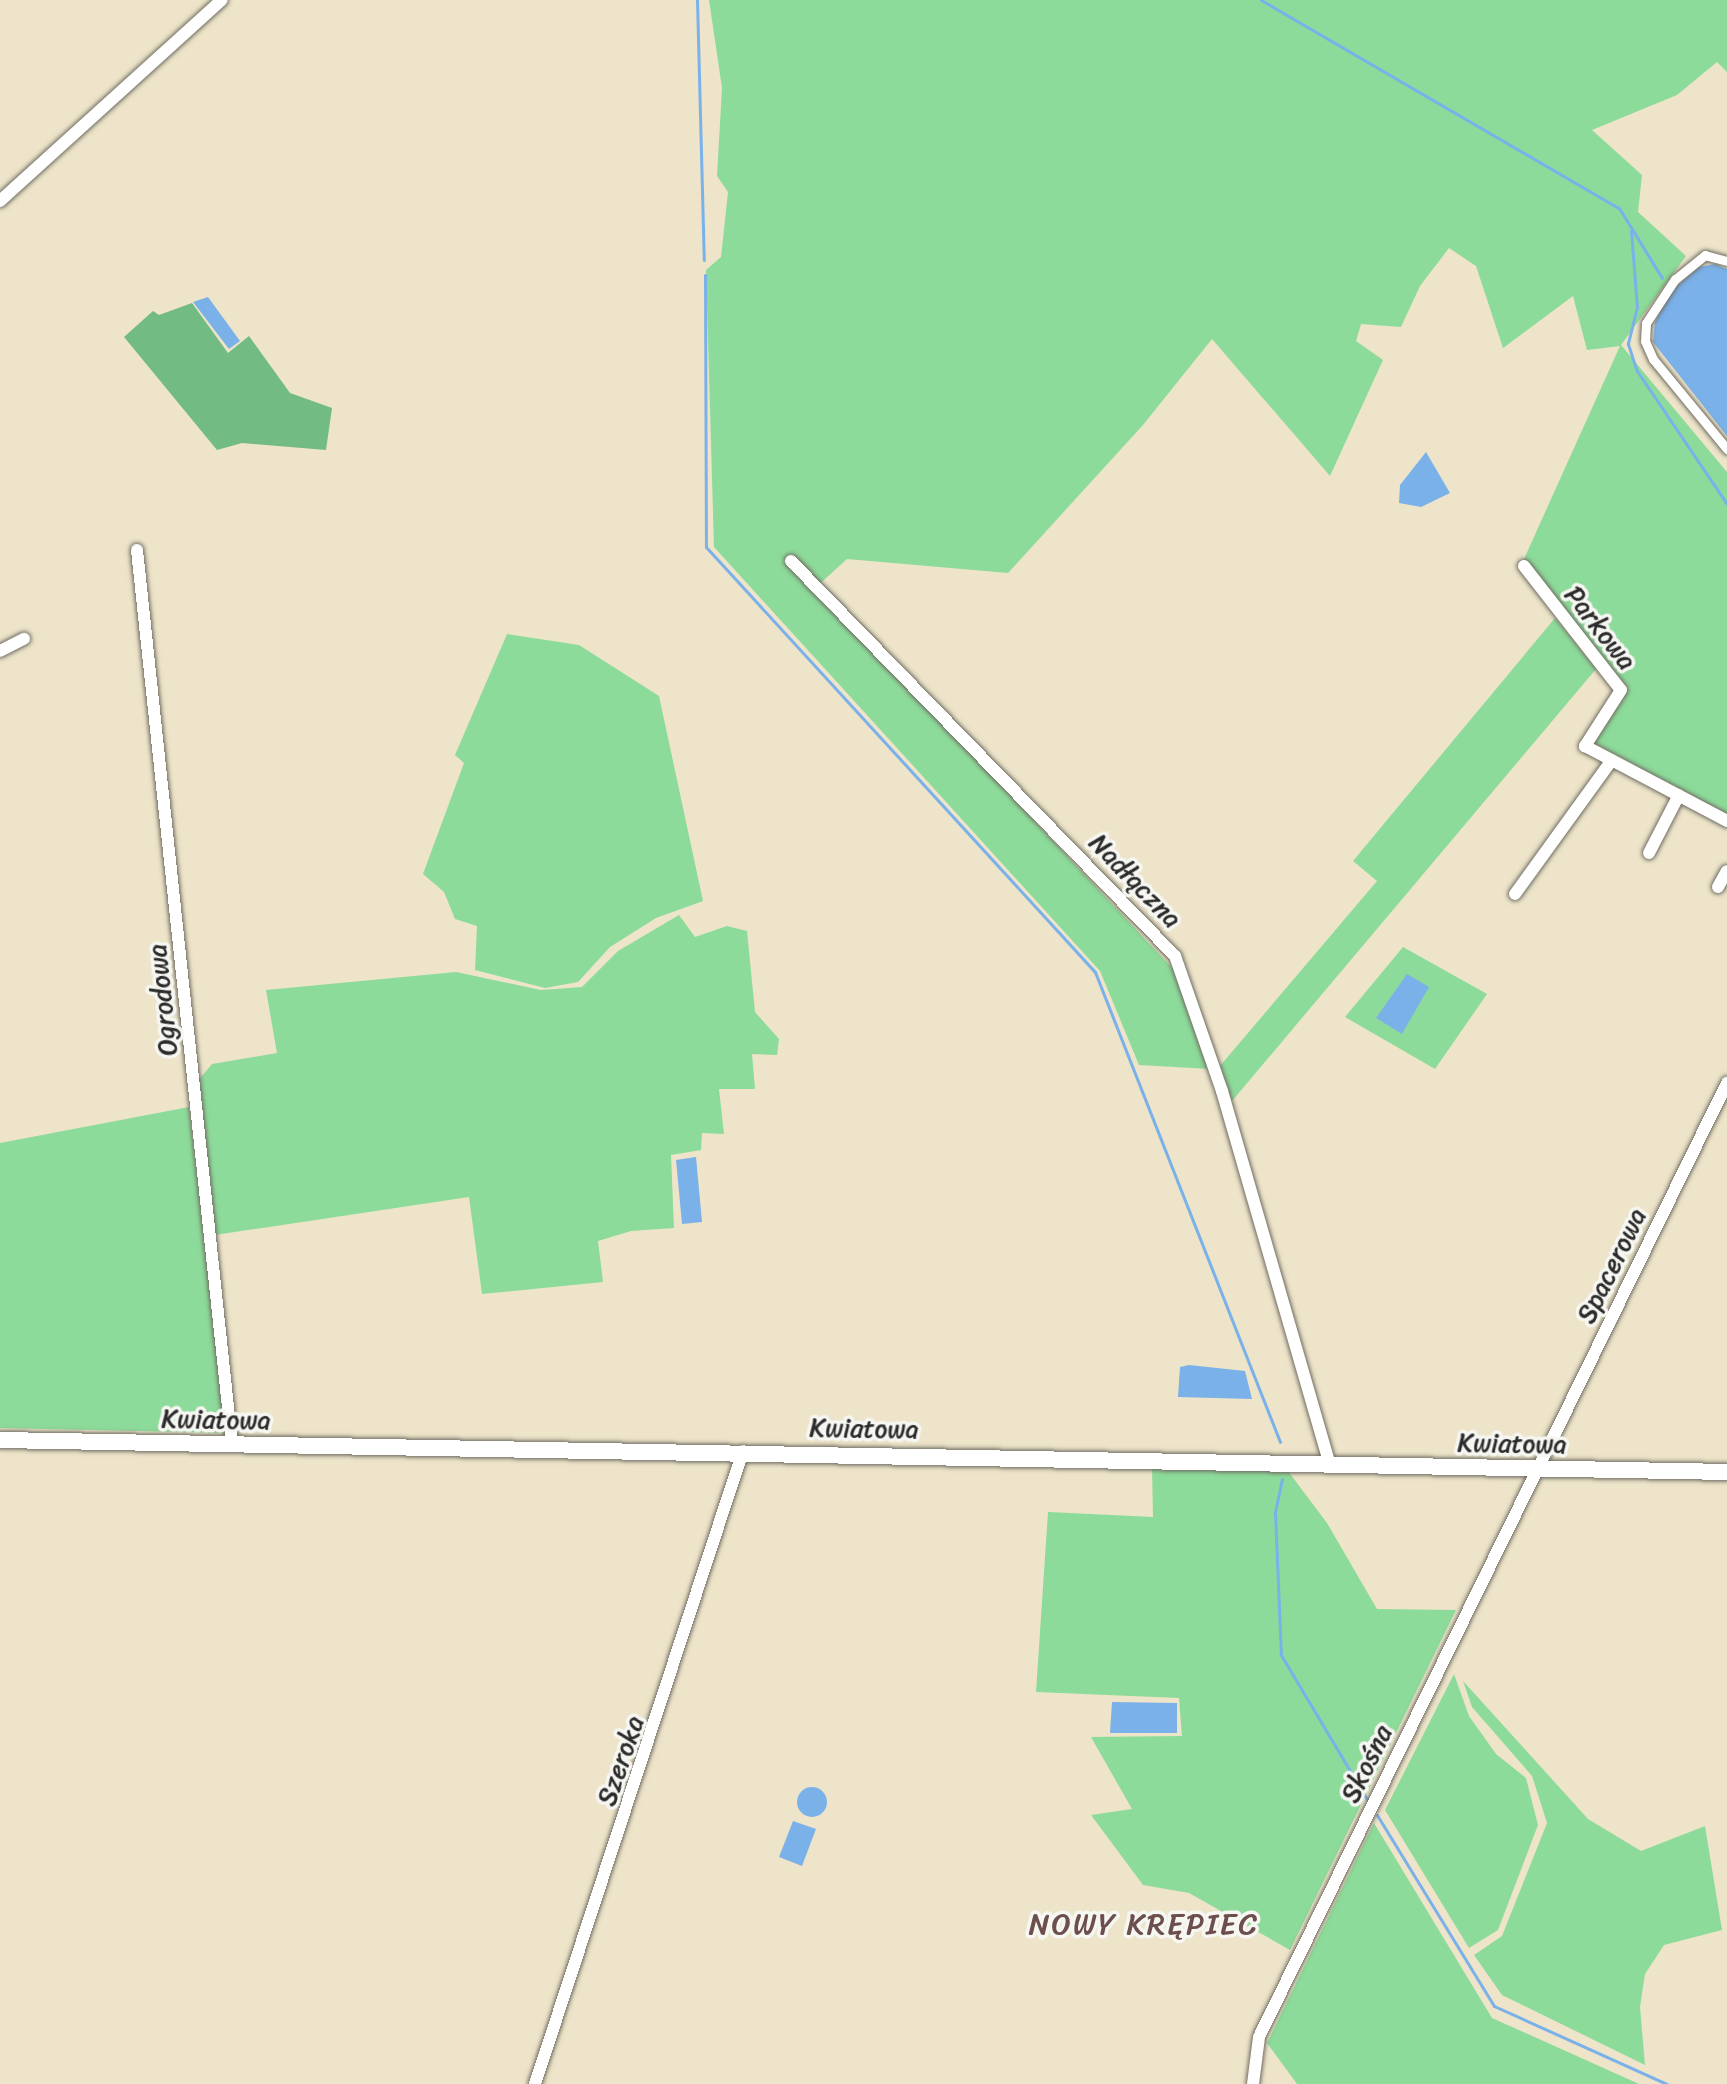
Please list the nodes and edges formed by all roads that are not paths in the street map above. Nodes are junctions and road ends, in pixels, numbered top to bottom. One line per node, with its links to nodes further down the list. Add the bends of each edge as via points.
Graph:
1 (222, 0): 2 (street)
2 (0, 201)
3 (1727, 261): 4 (street, via 1705,255 1668,286 1646,323 1645,341 1653,359)
4 (1727, 449)
5 (137, 550): 19 (street, Ogrodowa)
6 (791, 561): 21 (street, Nadłączna, via 1175,956 1222,1091)
7 (1524, 566): 10 (street, Parkowa, via 1621,690 1585,746)
8 (24, 639): 9 (street)
9 (0, 651)
10 (1612, 760): 11 (street, Parkowa); 16 (street)
11 (1679, 795): 12 (street, Parkowa); 13 (street)
12 (1727, 821)
13 (1649, 853)
14 (1727, 871): 15 (street)
15 (1718, 887)
16 (1515, 894)
17 (1727, 1083): 22 (street, Spacerowa)
18 (0, 1440): 19 (street, Kwiatowa)
19 (232, 1445): 20 (street, Kwiatowa)
20 (743, 1451): 21 (street, Kwiatowa); 24 (street, Szeroka)
21 (1330, 1464): 22 (street, Kwiatowa)
22 (1535, 1468): 23 (street, Kwiatowa); 25 (street, Skośna, via 1516,1518 1259,2037)
23 (1727, 1472)
24 (535, 2084)
25 (1253, 2084)

